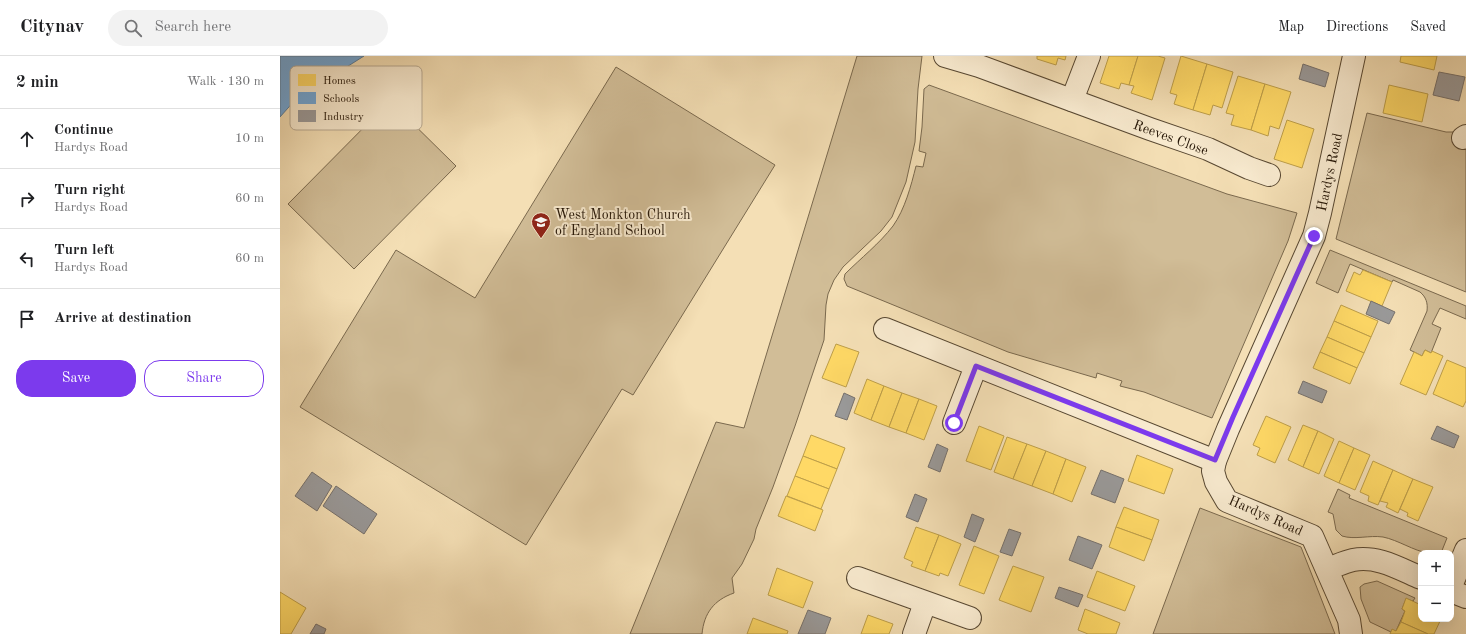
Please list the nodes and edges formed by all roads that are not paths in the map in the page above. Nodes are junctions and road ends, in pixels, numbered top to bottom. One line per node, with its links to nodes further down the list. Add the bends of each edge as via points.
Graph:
1 (946, 56): 4 (street, Reeves Close)
2 (1089, 56): 4 (street)
3 (1354, 56): 9 (street, Hardys Road, via 1314,236)
4 (1072, 100): 5 (street, Reeves Close, via 1208,149)
5 (1269, 175)
6 (885, 329): 7 (street)
7 (976, 366): 8 (street); 9 (street)
8 (954, 423)
9 (1215, 460): 11 (street, Hardys Road, via 1213,471 1226,501 1312,536)
10 (1466, 550): 14 (street)
11 (1327, 569): 12 (street, via 1365,558 1380,561); 20 (street, Hardys Road, via 1349,620)
12 (1418, 577)
13 (858, 578): 17 (street)
14 (1454, 579)
15 (1454, 592): 16 (street)
16 (1466, 598)
17 (925, 603): 18 (street); 19 (street)
18 (970, 618)
19 (914, 634)
20 (1351, 634)

